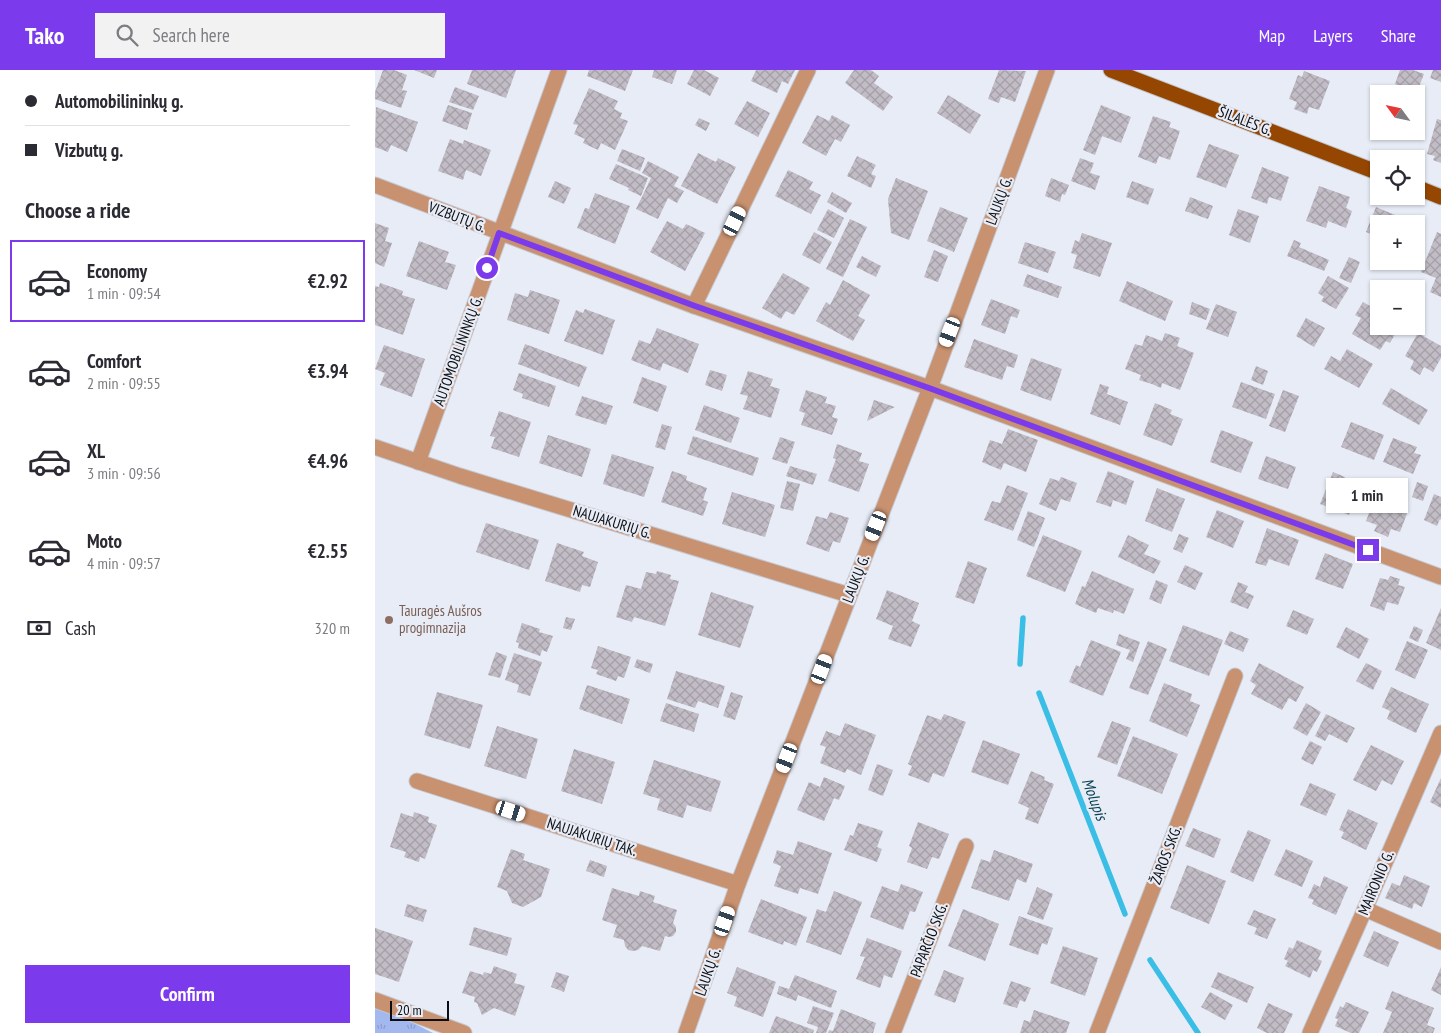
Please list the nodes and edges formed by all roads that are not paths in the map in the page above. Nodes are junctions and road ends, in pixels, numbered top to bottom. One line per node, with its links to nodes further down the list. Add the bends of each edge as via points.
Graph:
1 (559, 70): 9 (street, AUTOMOBILININKŲ G.)
2 (808, 70): 10 (street)
3 (1047, 70): 11 (street, LAUKŲ G.)
4 (1111, 70): 5 (main road, ŠILALĖS G.)
5 (1370, 170)
6 (375, 185): 9 (street, VIZBUTŲ G.)
7 (1425, 191): 8 (main road)
8 (1441, 197)
9 (499, 233): 10 (street, VIZBUTŲ G.); 13 (street, AUTOMOBILININKŲ G.)
10 (695, 306): 11 (street, VIZBUTŲ G.)
11 (929, 388): 14 (street, VIZBUTŲ G.); 15 (street, LAUKŲ G.)
12 (375, 447): 13 (street, NAUJAKURIŲ G.)
13 (418, 462): 15 (street, NAUJAKURIŲ G.)
14 (1441, 577)
15 (849, 595): 21 (street, LAUKŲ G.)
16 (1235, 676): 28 (street, ŽAROS SKG.)
17 (1441, 733): 18 (street, MAIRONIO G.)
18 (1436, 759): 22 (street, MAIRONIO G.)
19 (417, 781): 21 (street, NAUJAKURIŲ TAK.)
20 (966, 846): 27 (street, PAPARČIO SKG.)
21 (738, 884): 26 (street, LAUKŲ G.)
22 (1365, 909): 23 (street); 29 (street, MAIRONIO G.)
23 (1441, 942)
24 (375, 1000): 25 (street)
25 (464, 1033)
26 (686, 1033)
27 (893, 1033)
28 (1097, 1033)
29 (1310, 1033)

